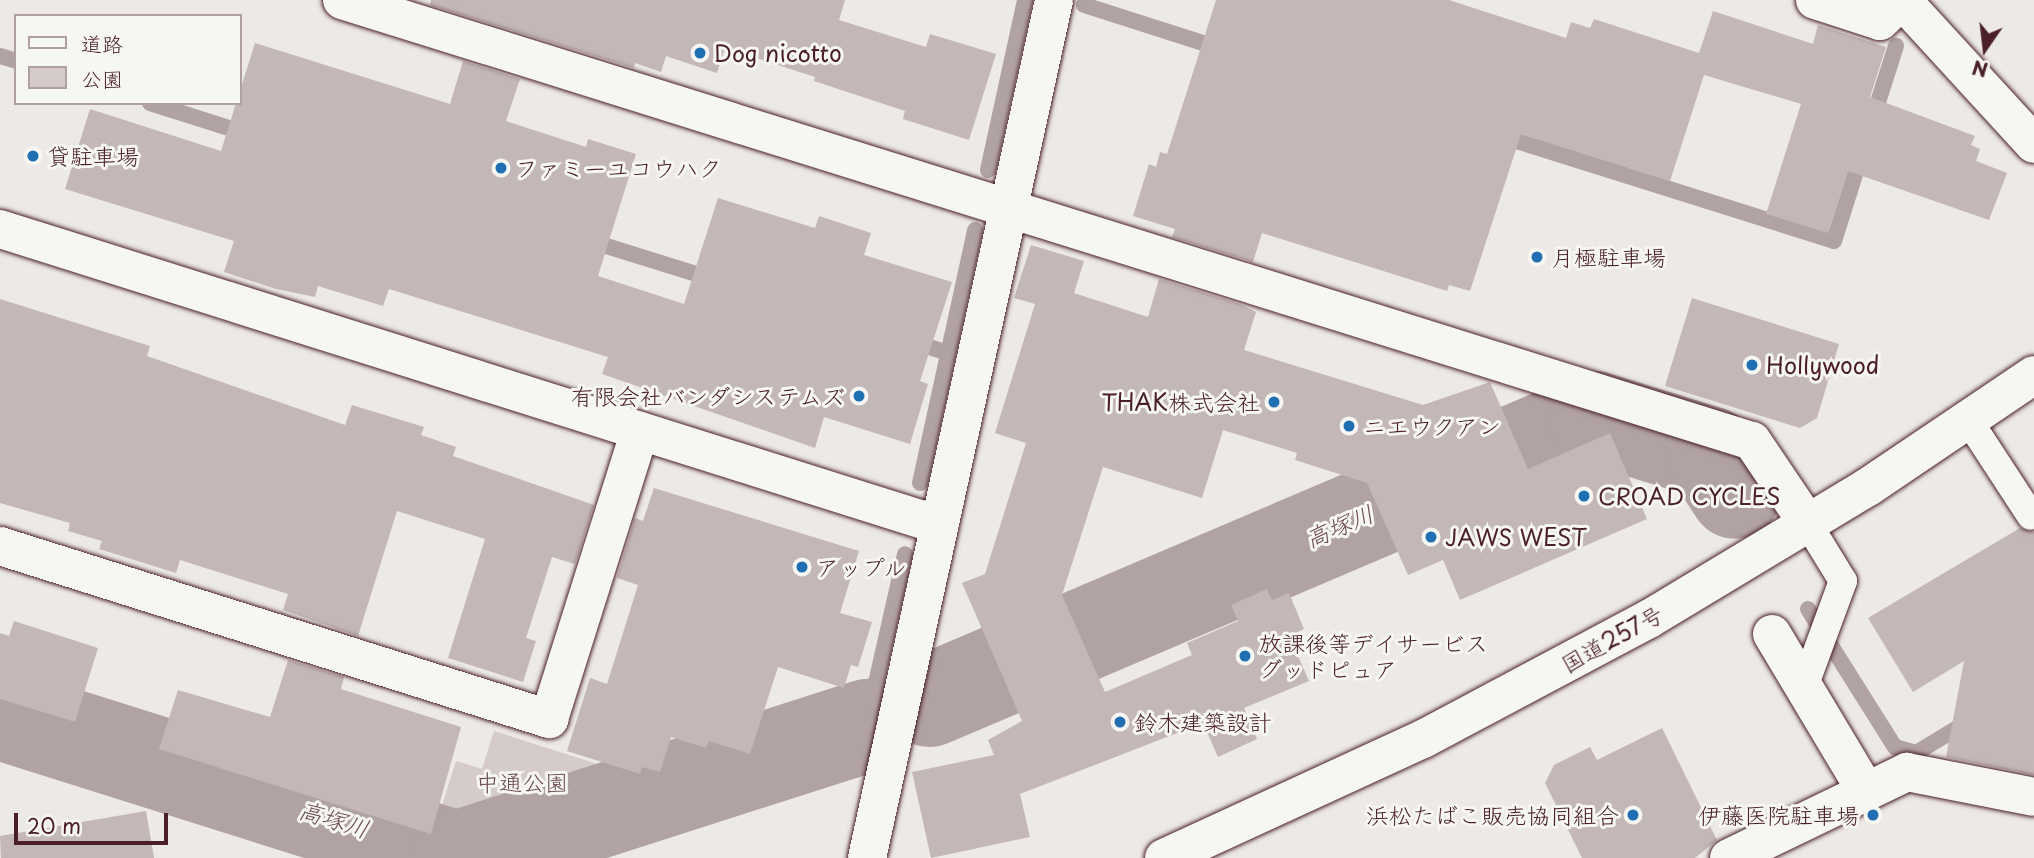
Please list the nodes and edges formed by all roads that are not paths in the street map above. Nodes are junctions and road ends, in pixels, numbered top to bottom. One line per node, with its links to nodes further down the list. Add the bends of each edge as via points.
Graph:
1 (342, 0): 6 (main road)
2 (1054, 0): 6 (main road)
3 (1815, 0): 4 (main road, via 1880,20)
4 (1902, 0): 5 (main road)
5 (2034, 144)
6 (1009, 208): 12 (main road, via 1752,441); 13 (main road)
7 (0, 229): 10 (main road)
8 (2034, 375): 9 (main road, 国道257号)
9 (1969, 421): 11 (lane); 12 (main road, 国道257号)
10 (640, 431): 13 (main road); 14 (main road, via 549,719)
11 (2031, 516)
12 (1808, 524): 16 (lane, via 1843,581); 19 (main road, 国道257号, via 1537,680)
13 (939, 525): 20 (main road)
14 (0, 546)
15 (1772, 634): 16 (main road)
16 (1810, 670): 17 (main road)
17 (1866, 791): 18 (main road, via 1907,772); 22 (main road)
18 (2034, 797)
19 (1221, 847): 21 (main road, 国道257号)
20 (867, 858)
21 (1164, 858)
22 (1728, 858)

